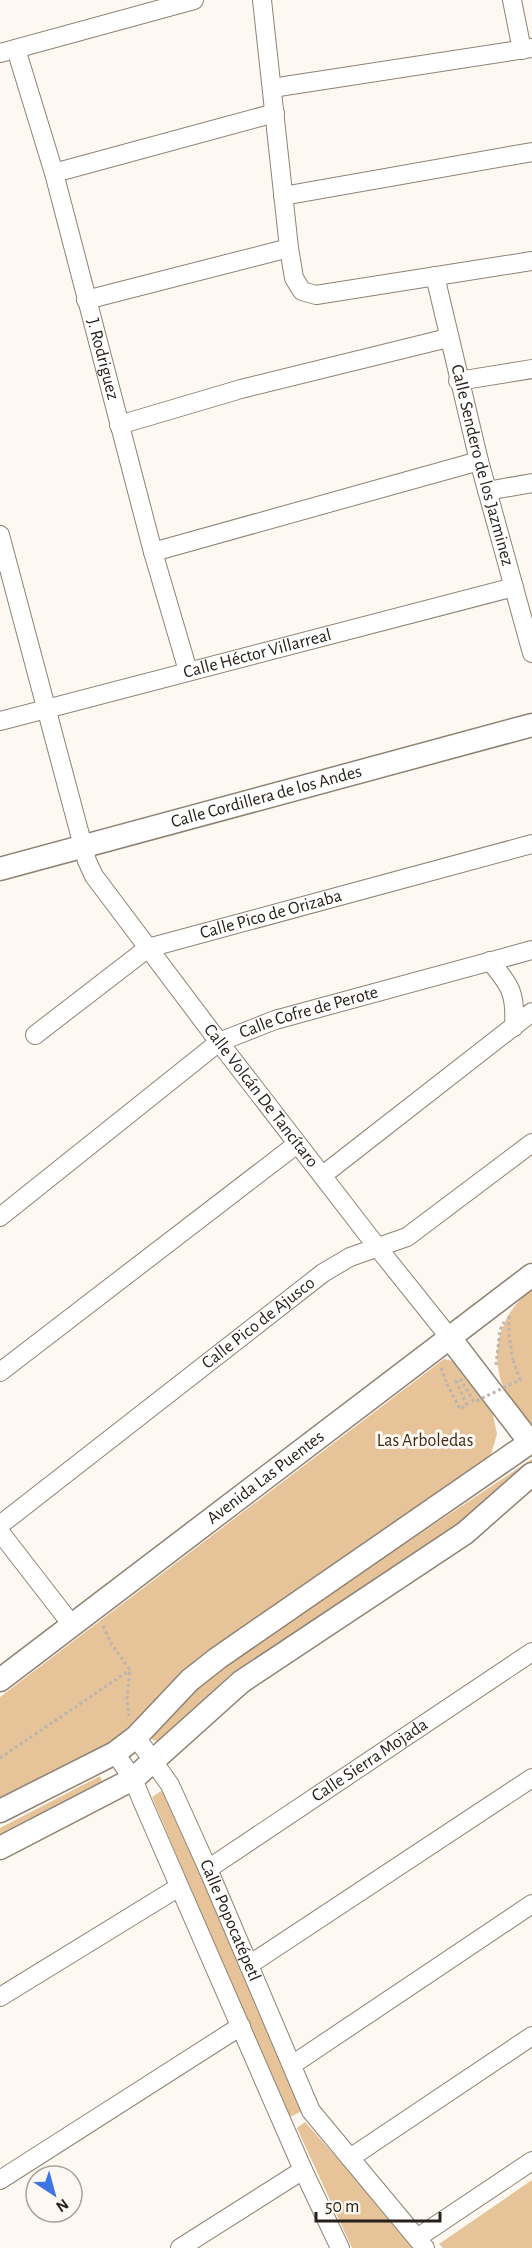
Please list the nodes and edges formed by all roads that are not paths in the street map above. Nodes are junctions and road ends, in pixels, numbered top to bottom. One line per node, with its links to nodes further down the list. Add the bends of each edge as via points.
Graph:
1 (194, 0): 5 (street)
2 (262, 0): 6 (street)
3 (512, 0): 4 (street)
4 (527, 49): 6 (street)
5 (8, 51): 9 (street, J. Rodriguez)
6 (272, 88): 7 (street)
7 (275, 113): 9 (street); 10 (street)
8 (532, 152): 10 (street)
9 (54, 173): 14 (street, J. Rodriguez)
10 (283, 196): 11 (street)
11 (289, 248): 13 (street, via 294,278 302,291 316,295); 14 (street)
12 (532, 261): 13 (street)
13 (435, 276): 15 (street, Calle Sendero de los Jazminez)
14 (86, 300): 18 (street, J. Rodriguez)
15 (448, 338): 17 (street, Calle Sendero de los Jazminez); 18 (street, via 241,389)
16 (532, 369): 17 (street)
17 (458, 381): 19 (street, Calle Sendero de los Jazminez)
18 (119, 424): 23 (street, J. Rodriguez)
19 (479, 461): 21 (street, Calle Sendero de los Jazminez); 23 (street)
20 (532, 483): 21 (street)
21 (487, 491): 25 (street, Calle Sendero de los Jazminez)
22 (0, 535): 24 (street, Calle Volcán De Tancítaro)
23 (153, 552): 27 (street, J. Rodriguez)
24 (7, 587): 28 (street, Calle Volcán De Tancítaro)
25 (514, 587): 26 (street, Calle Sendero de los Jazminez); 27 (street, Calle Héctor Villarreal)
26 (532, 653)
27 (188, 671): 28 (street, Calle Héctor Villarreal)
28 (48, 709): 29 (street, Calle Héctor Villarreal); 32 (street, Calle Volcán De Tancítaro)
29 (0, 722)
30 (532, 725): 32 (street, Calle Cordillera de los Andes)
31 (532, 844): 34 (street, Calle Pico de Orizaba)
32 (83, 846): 33 (street, Calle Cordillera de los Andes); 34 (street, Calle Volcán De Tancítaro, via 94,876)
33 (0, 869)
34 (148, 948): 39 (street, Calle Pico de Orizaba); 40 (street, Calle Volcán De Tancítaro)
35 (532, 950): 36 (street, Calle Cofre de Perote)
36 (490, 961): 38 (street, via 511,990); 40 (street, Calle Cofre de Perote, via 275,1020)
37 (532, 1012): 38 (street)
38 (514, 1026): 43 (street)
39 (35, 1035)
40 (219, 1042): 42 (street, Calle Volcán De Tancítaro); 44 (street, Calle Cofre de Perote)
41 (532, 1143): 45 (street, Calle Pico de Ajusco, via 414,1233)
42 (297, 1144): 43 (street, Calle Volcán De Tancítaro); 48 (street)
43 (323, 1175): 45 (street, Calle Volcán De Tancítaro)
44 (0, 1217)
45 (378, 1248): 47 (street, Calle Volcán De Tancítaro); 51 (street, Calle Pico de Ajusco, via 350,1257 324,1273)
46 (532, 1275): 47 (street, Avenida Las Puentes)
47 (450, 1338): 49 (street); 53 (street, Avenida Las Puentes)
48 (0, 1372)
49 (531, 1441): 56 (street, via 218,1658 190,1680)
50 (532, 1474): 58 (street, via 465,1533 241,1682)
51 (0, 1525)
52 (0, 1532): 53 (street)
53 (72, 1625): 55 (street, Avenida Las Puentes)
54 (532, 1652): 63 (street, Calle Sierra Mojada)
55 (0, 1680)
56 (136, 1737): 57 (street); 58 (street, Calle Popocatépetl)
57 (116, 1753): 60 (street, Calle Popocatépetl); 61 (street)
58 (154, 1762): 60 (street); 63 (street, Calle Popocatépetl, via 170,1785)
59 (532, 1778): 66 (street)
60 (133, 1779): 62 (street); 64 (street, Calle Popocatépetl)
61 (0, 1811)
62 (0, 1848)
63 (208, 1869): 66 (street, Calle Popocatépetl)
64 (179, 1887): 67 (street); 68 (street, Calle Popocatépetl)
65 (532, 1904): 70 (street)
66 (249, 1965): 70 (street, Calle Popocatépetl)
67 (0, 1997)
68 (241, 2026): 72 (street, Calle Popocatépetl); 76 (street)
69 (532, 2036): 73 (street)
70 (291, 2065): 71 (street, Calle Popocatépetl)
71 (311, 2111): 72 (street); 73 (street, Calle Popocatépetl)
72 (283, 2123): 75 (street, Calle Popocatépetl)
73 (350, 2158): 77 (street, Calle Popocatépetl)
74 (532, 2161): 77 (street)
75 (303, 2170): 78 (street); 79 (street, Calle Popocatépetl)
76 (0, 2180)
77 (421, 2243)
78 (180, 2248)
79 (340, 2248)

